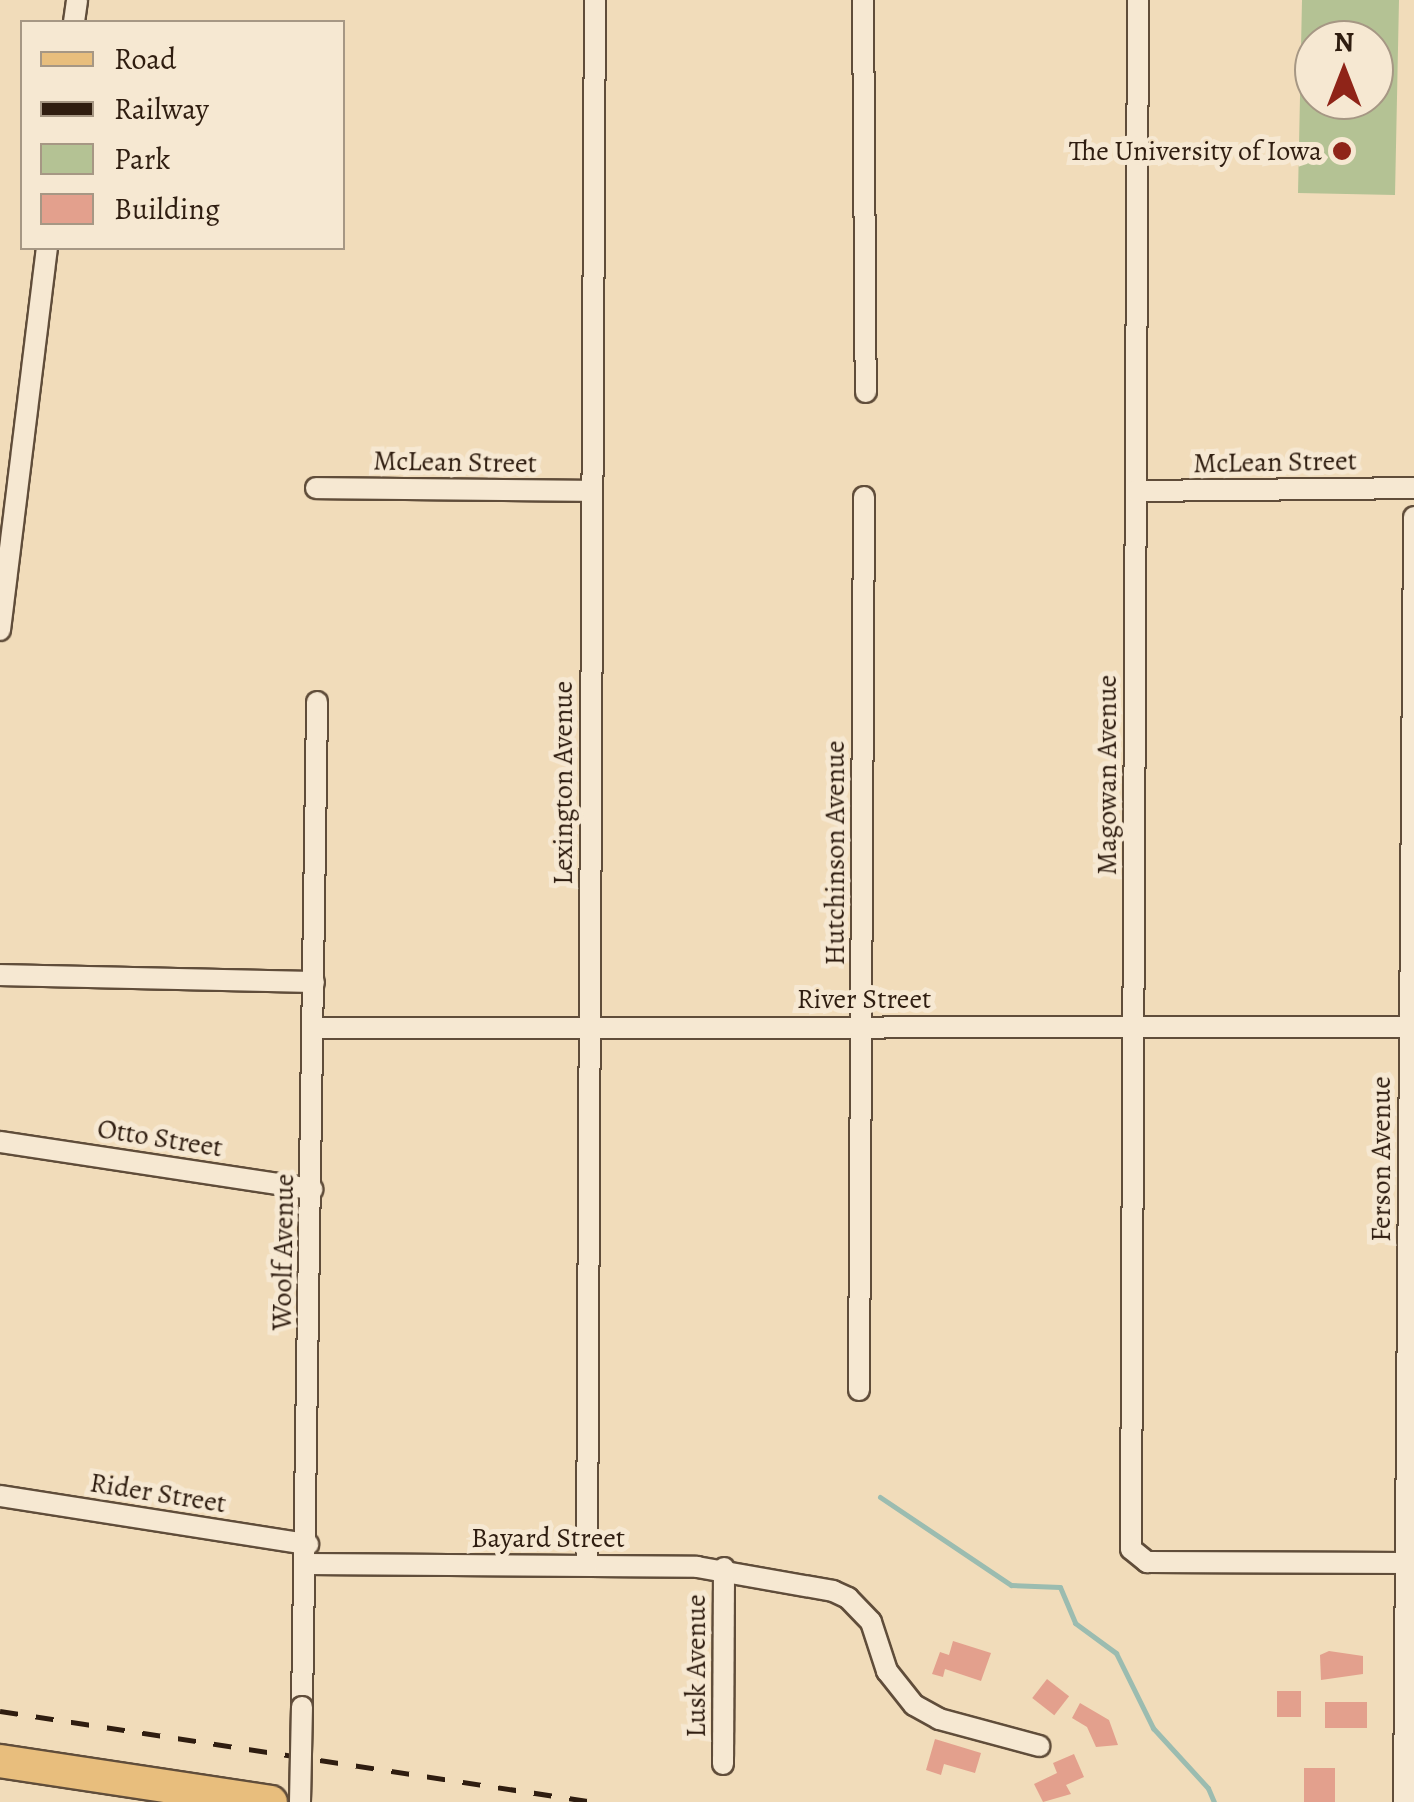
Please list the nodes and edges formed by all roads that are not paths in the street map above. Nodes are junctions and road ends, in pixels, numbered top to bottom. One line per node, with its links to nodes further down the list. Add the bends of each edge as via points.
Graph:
1 (594, 0): 8 (street, Lexington Avenue)
2 (863, 0): 5 (street)
3 (1138, 0): 9 (street, Magowan Avenue)
4 (47, 250): 12 (street)
5 (866, 392)
6 (316, 488): 8 (street, McLean Street)
7 (1414, 488): 9 (street, McLean Street)
8 (592, 491): 18 (street, Lexington Avenue)
9 (1136, 491): 17 (street, Magowan Avenue)
10 (864, 497): 16 (street, Hutchinson Avenue)
11 (1414, 516): 19 (street, Ferson Avenue)
12 (0, 630)
13 (317, 702): 15 (street, Woolf Avenue)
14 (0, 975): 15 (street)
15 (314, 982): 20 (street, Woolf Avenue)
16 (862, 1026): 17 (street, River Street); 18 (street, River Street); 24 (street, Hutchinson Avenue)
17 (1134, 1026): 19 (street, River Street); 27 (street, Magowan Avenue, via 1131,1550 1147,1562)
18 (590, 1027): 20 (street, River Street); 28 (street, Lexington Avenue)
19 (1412, 1027): 22 (street, Ferson Avenue)
20 (314, 1028): 23 (street, Woolf Avenue)
21 (0, 1142): 23 (street, Otto Street)
22 (1411, 1186): 27 (street, Ferson Avenue)
23 (312, 1189): 26 (street, Woolf Avenue)
24 (859, 1390)
25 (0, 1496): 26 (street, Rider Street)
26 (307, 1554): 28 (street, Bayard Street); 34 (street, Woolf Avenue, bridge)
27 (1406, 1563): 35 (street, Ferson Avenue)
28 (587, 1565): 29 (street, Bayard Street)
29 (724, 1568): 30 (street, Bayard Street, via 833,1591 861,1609 878,1636 886,1671 914,1704 938,1719); 32 (street, Lusk Avenue)
30 (1039, 1746)
31 (0, 1761): 33 (main road)
32 (723, 1764)
33 (271, 1802)
34 (300, 1802)
35 (1404, 1802)

